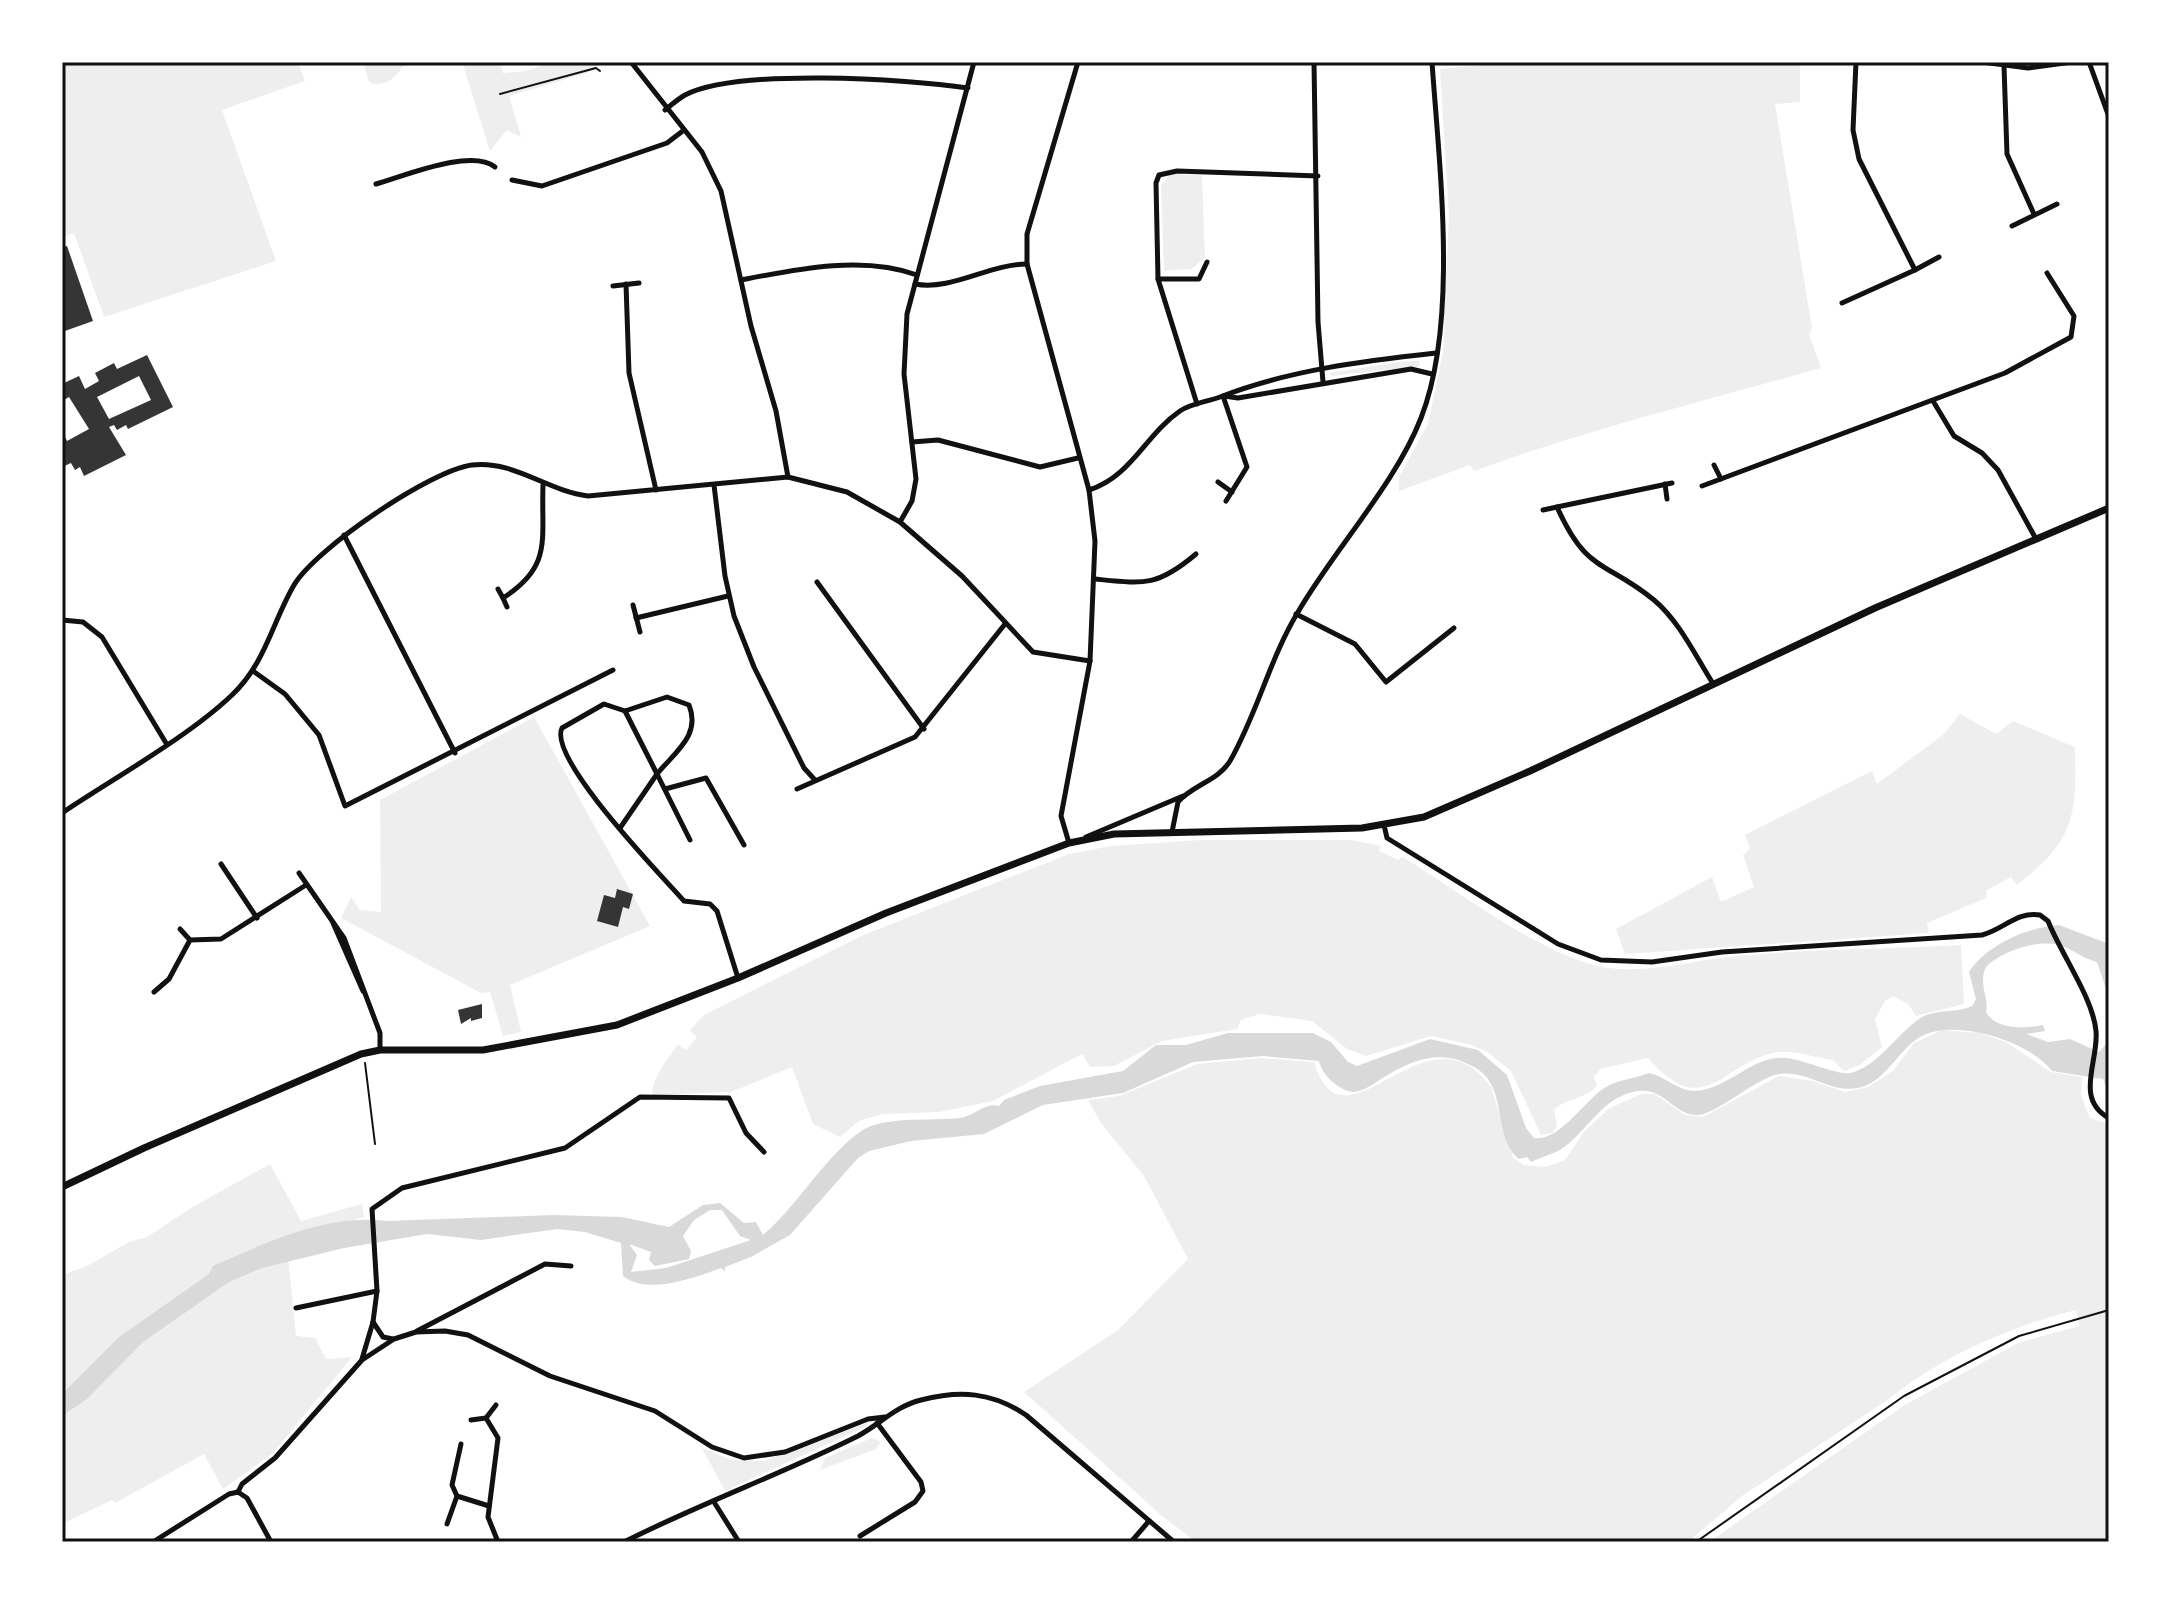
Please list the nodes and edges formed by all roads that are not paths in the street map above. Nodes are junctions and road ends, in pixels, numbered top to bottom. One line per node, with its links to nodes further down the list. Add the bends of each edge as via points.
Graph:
1 (631, 62): 14 (street)
2 (974, 62): 13 (street)
3 (1078, 62): 26 (street, via 1027,234)
4 (1188, 62): 5 (street)
5 (1211, 62)
6 (1314, 62): 18 (street)
7 (1432, 62): 37 (street, via 1443,225)
8 (1856, 62): 27 (street, via 1853,130 1859,159)
9 (1982, 62): 12 (street)
10 (2072, 62): 12 (street)
11 (2089, 62): 15 (street)
12 (2004, 66): 22 (street, via 2007,154)
13 (968, 88): 14 (street, via 765,79 686,95); 29 (street)
14 (665, 110): 16 (street)
15 (2109, 117)
16 (684, 130): 19 (street, via 667,143 542,186); 31 (street, via 721,191)
17 (495, 167): 20 (street, via 468,159)
18 (1318, 176): 30 (street, via 1177,171 1159,175); 38 (street)
19 (512, 180)
20 (376, 184)
21 (2057, 204): 22 (street)
22 (2034, 214): 23 (street)
23 (2012, 226)
24 (1939, 257): 27 (street)
25 (1207, 262): 30 (street, via 1199,279)
26 (1027, 264): 34 (street, via 1006,264 934,286); 45 (street)
27 (1915, 270): 36 (street)
28 (2047, 273): 42 (street, via 2074,316 2071,337 2005,373)
29 (917, 275): 31 (street, via 895,268 836,267); 34 (street)
30 (1158, 279): 43 (street)
31 (741, 280): 47 (street)
32 (639, 283): 33 (street)
33 (626, 284): 35 (street); 53 (street, via 629,373)
34 (915, 284): 44 (street, via 903,359)
35 (613, 286)
36 (1842, 303)
37 (1436, 353): 38 (street); 39 (street)
38 (1320, 368): 40 (street); 41 (street, via 1235,388)
39 (1432, 374): 40 (street, via 1411,369); 72 (street, via 1422,417 1402,458)
40 (1323, 382): 41 (street, via 1238,398)
41 (1223, 396): 43 (street); 55 (street, via 1233,435 1246,457 1245,472)
42 (1933, 401): 48 (street); 63 (street, via 1954,436 1998,470)
43 (1197, 404): 54 (street, via 1173,416 1115,478)
44 (912, 442): 45 (street, via 938,440 1040,467); 61 (street, via 915,491)
45 (1078, 458): 54 (street)
46 (1714, 465): 48 (street)
47 (788, 477): 51 (street); 61 (street, via 847,492)
48 (1721, 479): 52 (street)
49 (1218, 482): 55 (street)
50 (543, 485): 53 (street, via 588,496); 62 (street, via 505,466 461,467); 69 (street, via 536,570)
51 (714, 485): 53 (street); 68 (street)
52 (1702, 486)
53 (656, 490)
54 (1089, 490): 65 (street)
55 (1232, 492): 57 (street)
56 (1667, 499): 58 (street, via 1668,484)
57 (1226, 501)
58 (1557, 507): 60 (street); 81 (street, via 1580,551 1667,612)
59 (2109, 508): 63 (main road)
60 (1543, 510)
61 (900, 522): 75 (street, via 962,576)
62 (344, 535): 80 (street, via 325,548 294,585); 85 (street)
63 (2037, 540): 81 (main road)
64 (1196, 554): 65 (street, via 1154,583)
65 (1095, 579): 78 (street)
66 (817, 582): 83 (street)
67 (498, 589): 69 (street)
68 (728, 596): 73 (street); 87 (street, via 754,667)
69 (503, 598): 71 (street)
70 (633, 605): 73 (street)
71 (507, 607)
72 (1296, 614): 76 (street, via 1355,644 1386,682); 90 (street, via 1229,762)
73 (636, 618): 77 (street)
74 (62, 620): 84 (street, via 83,622 102,637)
75 (1005, 624): 78 (street, via 1037,654); 83 (street)
76 (1454, 628)
77 (640, 632)
78 (1090, 661): 96 (street, via 1062,809)
79 (613, 670): 85 (street)
80 (253, 671): 84 (street, via 233,694); 85 (street, via 285,694 319,735 345,806)
81 (1712, 682): 92 (main road, via 1517,777 1424,817)
82 (625, 711): 86 (street); 86 (street, via 667,697 689,705 695,721 692,732); 93 (street, via 604,704 569,722 559,734 582,780)
83 (924, 729): 87 (street, via 899,747)
84 (166, 743): 91 (street)
85 (455, 753)
86 (657, 774): 88 (street); 93 (street)
87 (815, 780): 89 (street)
88 (665, 789): 95 (street); 97 (street, via 706,778)
89 (797, 789)
90 (1184, 795): 94 (street, via 1175,809); 96 (street)
91 (62, 813)
92 (1384, 825): 94 (main road); 107 (street, via 1387,838 1459,885 1558,944 1601,960 1652,962 1722,952 1982,935 2027,914 2040,915 2048,921 2094,1018 2090,1092)
93 (620, 828): 104 (street, via 684,901 710,904 717,911)
94 (1172, 832): 96 (main road)
95 (690, 840)
96 (1073, 842): 104 (main road, via 886,913)
97 (744, 845)
98 (221, 864): 101 (street)
99 (299, 873): 100 (street)
100 (306, 885): 101 (street); 106 (street, via 344,938 380,1033)
101 (257, 918): 103 (street, via 221,939)
102 (180, 929): 103 (street)
103 (190, 940): 105 (street, via 169,979)
104 (738, 978): 106 (main road, via 617,1025 529,1044 454,1053)
105 (154, 992)
106 (380, 1050): 109 (main road)
107 (2109, 1118)
108 (764, 1152): 111 (street, via 746,1133 729,1098 640,1097 565,1148 402,1188 376,1203 371,1217)
109 (62, 1187)
110 (571, 1266): 114 (street, via 545,1264)
111 (377, 1291): 112 (street); 113 (street)
112 (296, 1308)
113 (373, 1322): 115 (street, via 383,1337); 116 (street)
114 (416, 1332): 115 (street); 118 (street, via 468,1335 550,1376 655,1411 712,1447 744,1458 785,1452)
115 (394, 1339): 116 (street)
116 (362, 1360): 123 (street)
117 (496, 1405): 119 (street)
118 (885, 1417): 121 (street); 127 (street, via 918,1400 968,1392 1008,1403)
119 (486, 1418): 120 (street); 126 (street, via 498,1438)
120 (471, 1420)
121 (877, 1423): 125 (street); 129 (street, via 923,1491 915,1502)
122 (461, 1444): 124 (street, via 452,1485)
123 (238, 1492): 130 (street); 131 (street, via 247,1498)
124 (457, 1496): 126 (street); 128 (street)
125 (714, 1502): 133 (street); 134 (street)
126 (489, 1506): 132 (street)
127 (1149, 1521): 135 (street); 136 (street)
128 (447, 1524)
129 (860, 1536)
130 (153, 1542)
131 (271, 1542)
132 (498, 1542)
133 (624, 1542)
134 (739, 1542)
135 (1131, 1542)
136 (1174, 1542)

